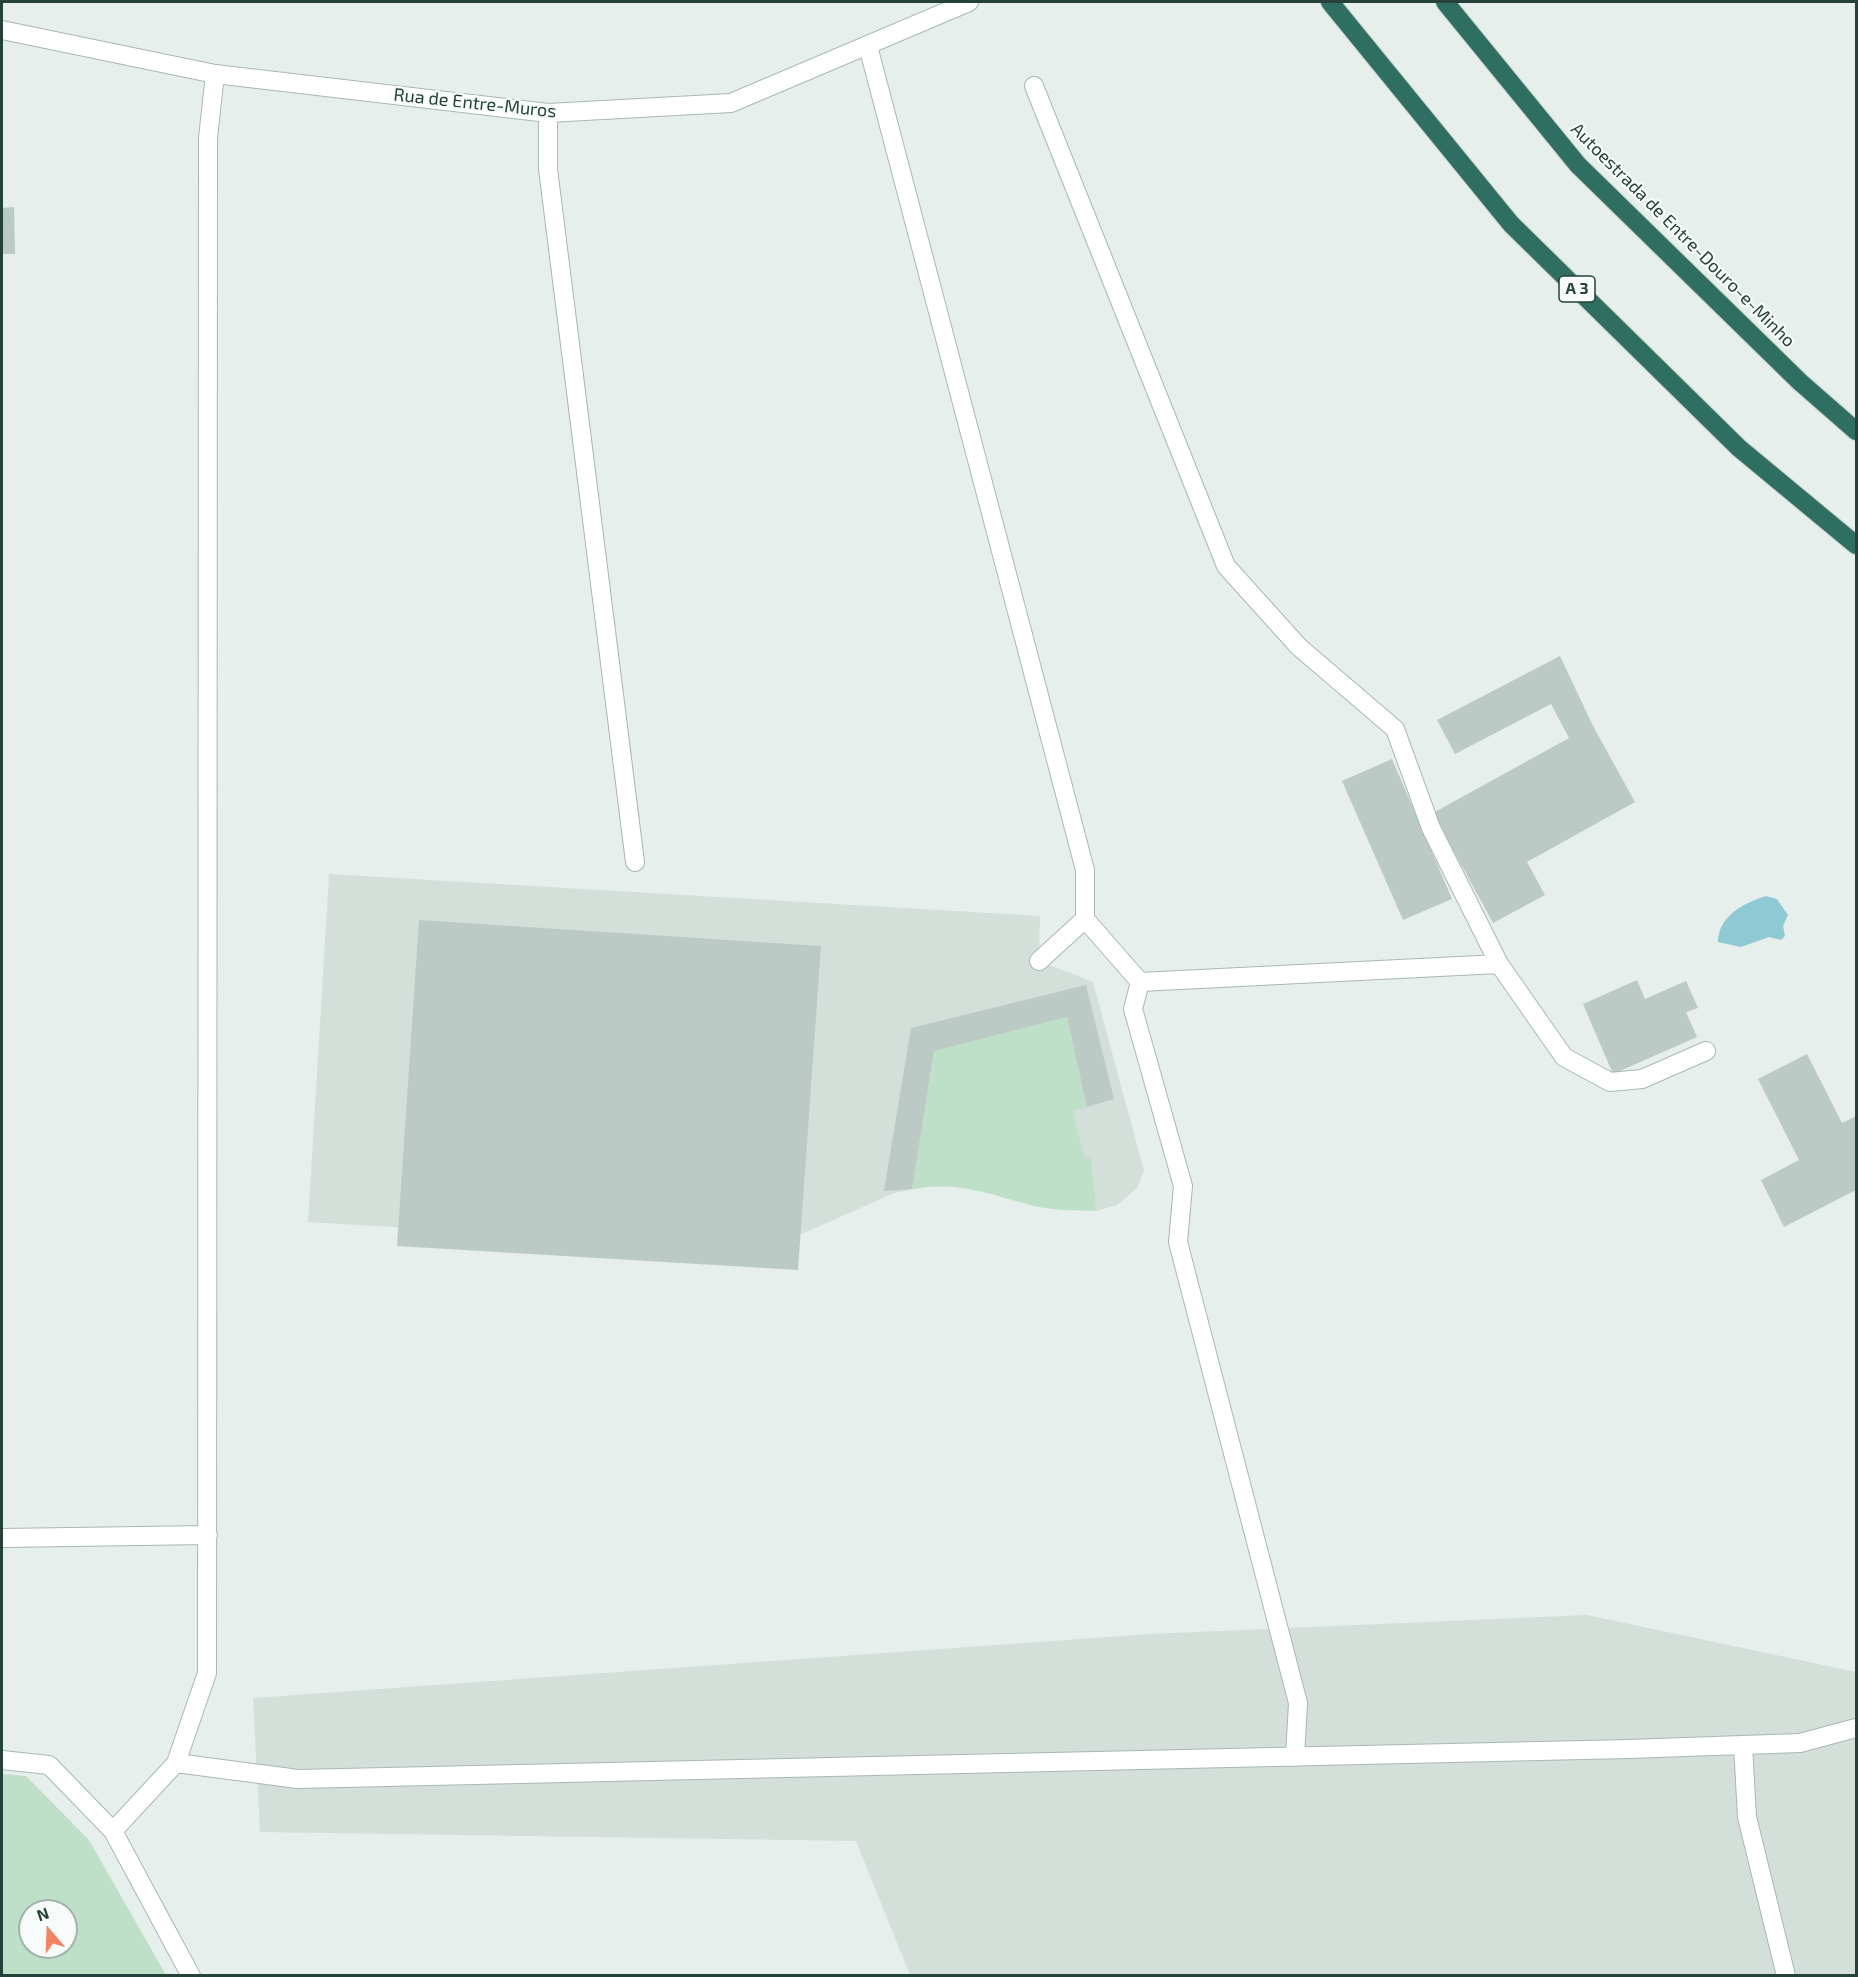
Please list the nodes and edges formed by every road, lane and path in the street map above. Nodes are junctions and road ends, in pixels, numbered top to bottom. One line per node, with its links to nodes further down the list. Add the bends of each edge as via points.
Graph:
1 (969, 2): 5 (street, Rua de Entre-Muros)
2 (1330, 2): 10 (highway, A 3, via 1511,224 1739,448)
3 (1445, 2): 9 (highway, Autoestrada de Entre-Douro-e-Minho, via 1578,165 1800,382)
4 (2, 30): 6 (street, Rua de Entre-Muros)
5 (868, 46): 8 (street, Rua de Entre-Muros, via 731,103); 12 (street, via 1085,870)
6 (215, 74): 8 (street, Rua de Entre-Muros); 17 (street, via 207,138)
7 (1034, 87): 14 (street, via 1226,566 1299,647 1395,729 1431,828)
8 (548, 113): 11 (street, via 548,169)
9 (1857, 431)
10 (1857, 545)
11 (635, 862)
12 (1085, 919): 13 (street); 15 (street)
13 (1039, 961)
14 (1499, 964): 15 (street); 16 (street, via 1564,1057 1610,1082 1642,1079)
15 (1140, 982): 21 (street, via 1133,1009 1183,1186 1178,1242 1298,1703)
16 (1706, 1051)
17 (208, 1535): 18 (street); 23 (street, via 207,1673)
18 (2, 1538)
19 (1857, 1728): 20 (street, via 1800,1743)
20 (1743, 1745): 21 (street); 26 (street, via 1747,1817)
21 (1295, 1757): 23 (street, via 298,1779)
22 (2, 1760): 24 (street, via 49,1765)
23 (176, 1763): 24 (street)
24 (113, 1831): 25 (street)
25 (191, 1976)
26 (1786, 1976)

